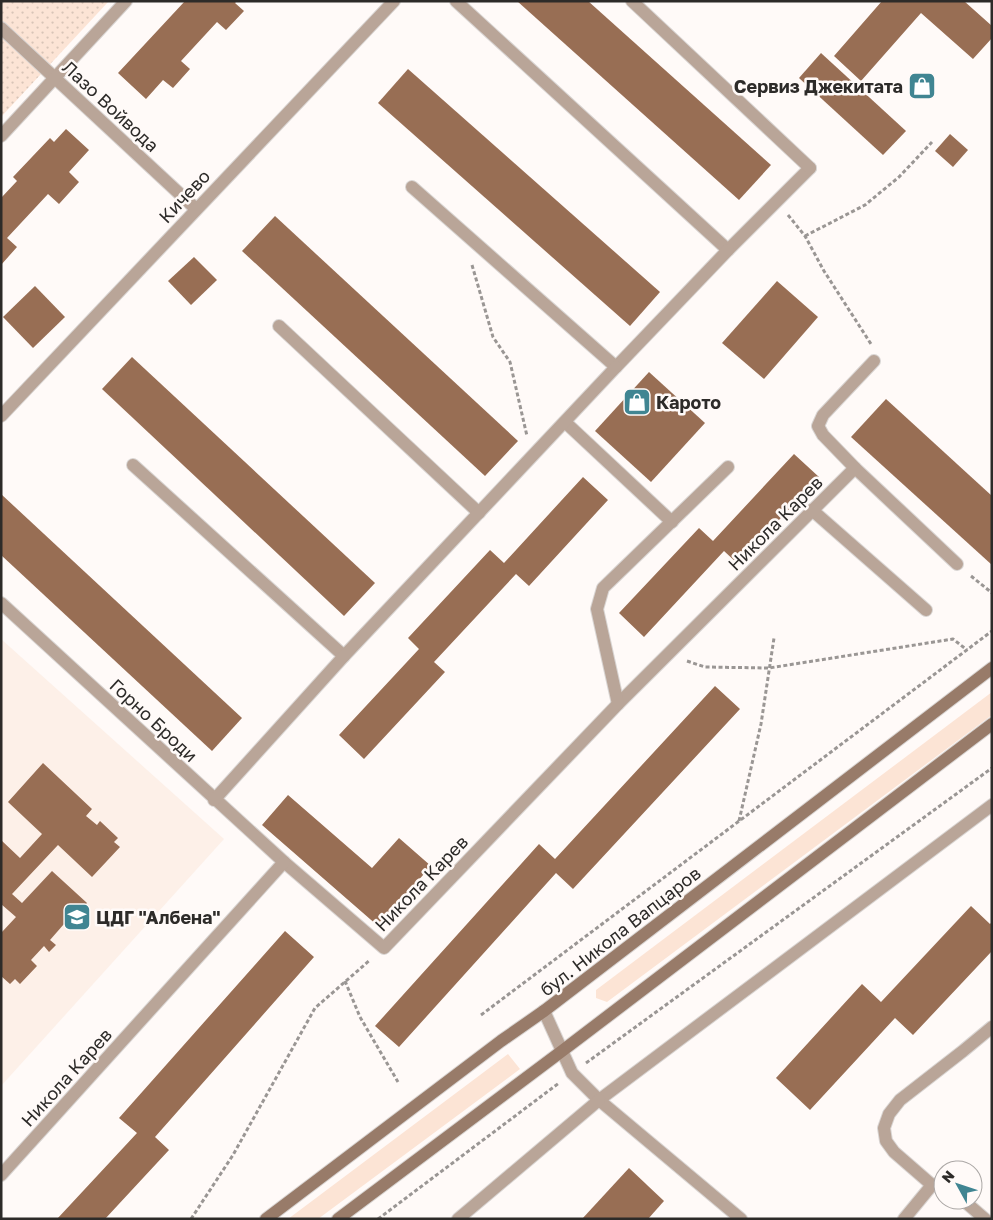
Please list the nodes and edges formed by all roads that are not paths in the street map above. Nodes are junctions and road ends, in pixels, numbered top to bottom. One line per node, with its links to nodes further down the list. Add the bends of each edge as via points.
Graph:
1 (126, 1): 6 (street)
2 (394, 1): 9 (street, Кичево)
3 (456, 1): 10 (street)
4 (632, 1): 10 (street, via 810,168)
5 (1, 28): 6 (street, Лазо Войвода)
6 (55, 78): 7 (street); 9 (street, Лазо Войвода)
7 (1, 136)
8 (412, 187): 13 (street)
9 (196, 209): 14 (street, Кичево)
10 (728, 250): 13 (street)
11 (279, 326): 20 (street)
12 (874, 361): 18 (street, via 823,415 818,426)
13 (616, 367): 15 (street)
14 (1, 416)
15 (565, 422): 20 (street); 21 (street)
16 (133, 465): 25 (street)
17 (728, 467): 21 (street)
18 (855, 468): 19 (street, Никола Карев); 22 (street)
19 (812, 510): 24 (street); 27 (street, Никола Карев)
20 (479, 513): 25 (street)
21 (672, 522): 27 (street, via 603,588 597,608)
22 (956, 564)
23 (1, 603): 29 (street, Горно Броди)
24 (926, 610)
25 (344, 656): 29 (street)
26 (992, 668): 32 (street, бул. Никола Вапцаров)
27 (618, 704): 31 (street, Никола Карев, via 384,948)
28 (992, 724): 34 (street)
29 (214, 800): 31 (street, Горно Броди)
30 (992, 805): 35 (street)
31 (284, 862): 36 (street, Никола Карев)
32 (544, 1011): 34 (street); 40 (street, бул. Никола Вапцаров)
33 (992, 1026): 37 (street, via 900,1100 889,1114 884,1128 886,1142)
34 (562, 1051): 35 (street, via 572,1073); 41 (street)
35 (599, 1100): 42 (street); 43 (street)
36 (1, 1175)
37 (933, 1182)
38 (933, 1189): 44 (street)
39 (975, 1210): 45 (street)
40 (266, 1219)
41 (338, 1219)
42 (458, 1219)
43 (741, 1219)
44 (904, 1219)
45 (985, 1219)

